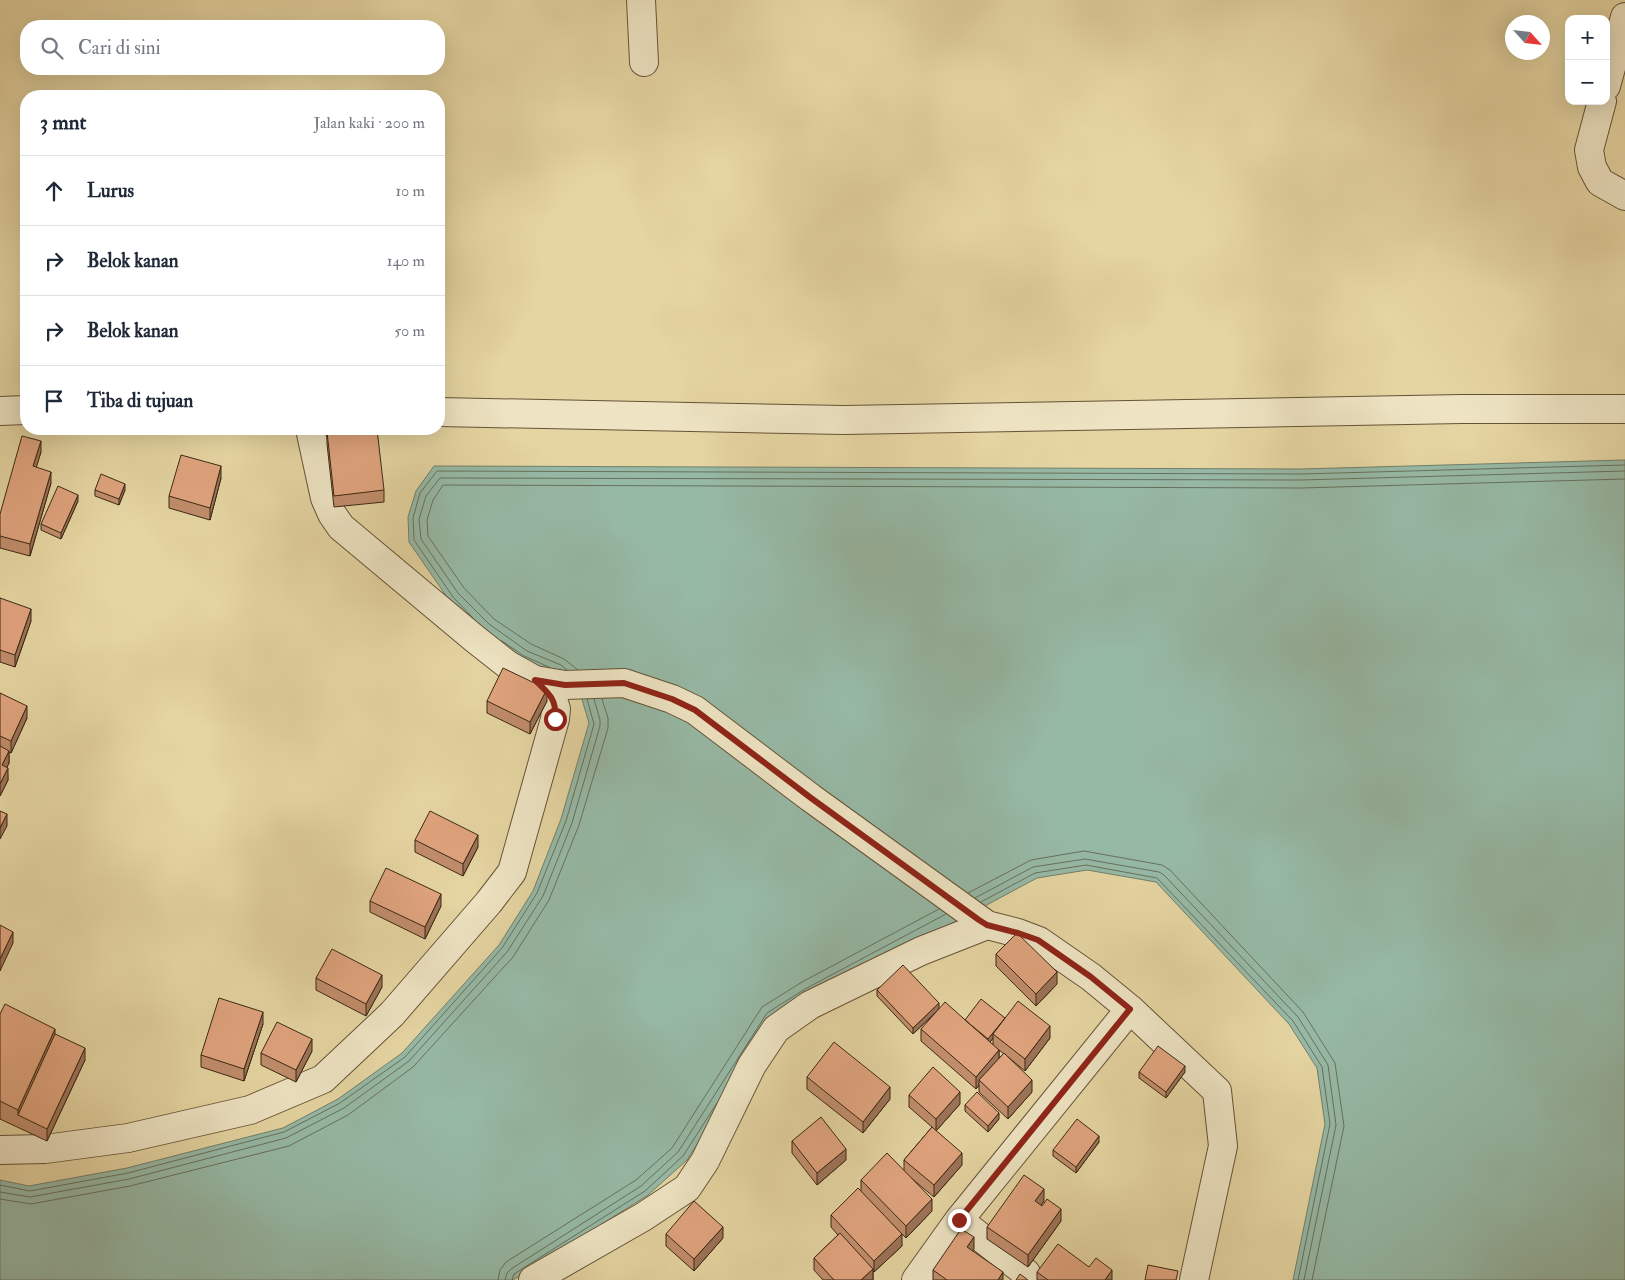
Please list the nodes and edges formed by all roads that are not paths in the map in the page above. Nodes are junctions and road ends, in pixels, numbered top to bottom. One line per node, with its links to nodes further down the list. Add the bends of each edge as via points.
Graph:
1 (641, 0): 3 (street)
2 (1625, 17): 4 (street)
3 (644, 62)
4 (1610, 71)
5 (1601, 105): 6 (street, via 1589,150 1592,168 1600,182)
6 (1625, 196)
7 (1625, 409): 10 (street, via 1462,408 844,420)
8 (20, 410): 9 (street)
9 (0, 411)
10 (445, 412)
11 (311, 435): 12 (street, via 326,498 341,527 475,639 508,664)
12 (542, 682): 13 (street, via 565,685 624,683 695,710); 15 (street, via 553,700 555,719 512,872 392,1014 323,1079 250,1110 128,1138 45,1149)
13 (983, 923): 14 (street, via 1038,940); 18 (street, via 810,1005 776,1029 752,1064 704,1161 687,1188)
14 (1130, 1009): 16 (street); 20 (street, via 1217,1091 1223,1146)
15 (0, 1150)
16 (959, 1220): 17 (street); 19 (street)
17 (1026, 1274)
18 (533, 1280)
19 (916, 1280)
20 (1194, 1280)

